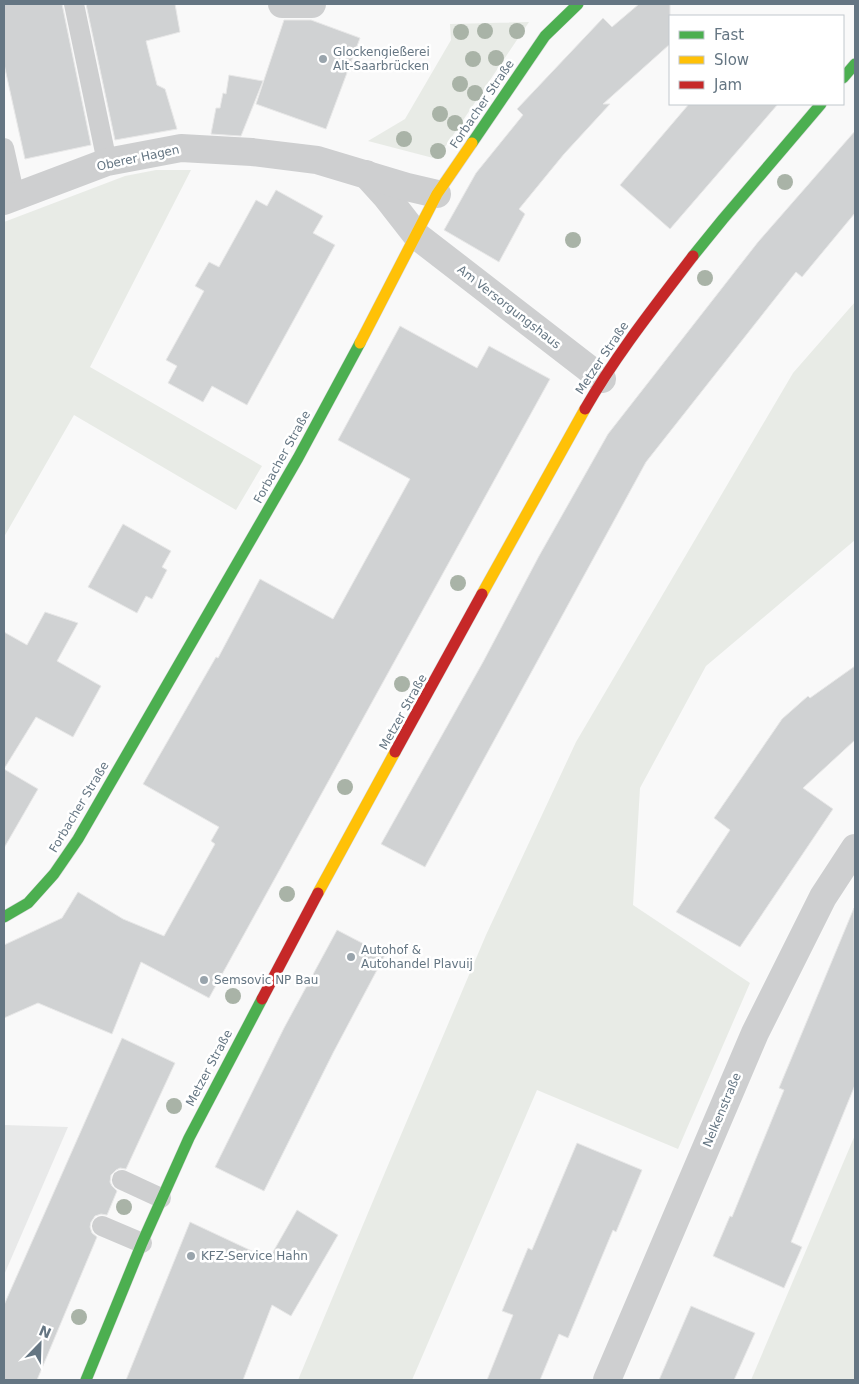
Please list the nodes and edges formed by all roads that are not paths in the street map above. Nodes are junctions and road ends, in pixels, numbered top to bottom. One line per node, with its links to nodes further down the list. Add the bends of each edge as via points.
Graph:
1 (74, 4): 9 (lane)
2 (282, 4): 3 (street)
3 (312, 4)
4 (578, 4): 11 (main road, Forbacher Straße, via 545,36)
5 (855, 64): 6 (main road)
6 (844, 77)
7 (820, 105): 14 (main road, Metzer Straße, via 723,219 644,319)
8 (4, 148): 12 (lane)
9 (107, 162): 10 (street, Oberer Hagen, via 181,148 317,160); 12 (street, Oberer Hagen)
10 (366, 174): 11 (street, Oberer Hagen); 13 (street)
11 (437, 194): 13 (main road, Forbacher Straße)
12 (9, 199)
13 (417, 236): 14 (street, Am Versorgungshaus); 16 (main road, Forbacher Straße, via 298,458 78,839 54,874 28,903)
14 (602, 379): 18 (main road, Metzer Straße, via 266,990)
15 (855, 848): 22 (street, Nelkenstraße, via 823,896 754,1033)
16 (4, 917)
17 (122, 1180): 18 (lane)
18 (161, 1198): 20 (main road, Metzer Straße)
19 (102, 1226): 20 (lane)
20 (142, 1243): 21 (main road, Metzer Straße)
21 (86, 1380)
22 (608, 1380)

